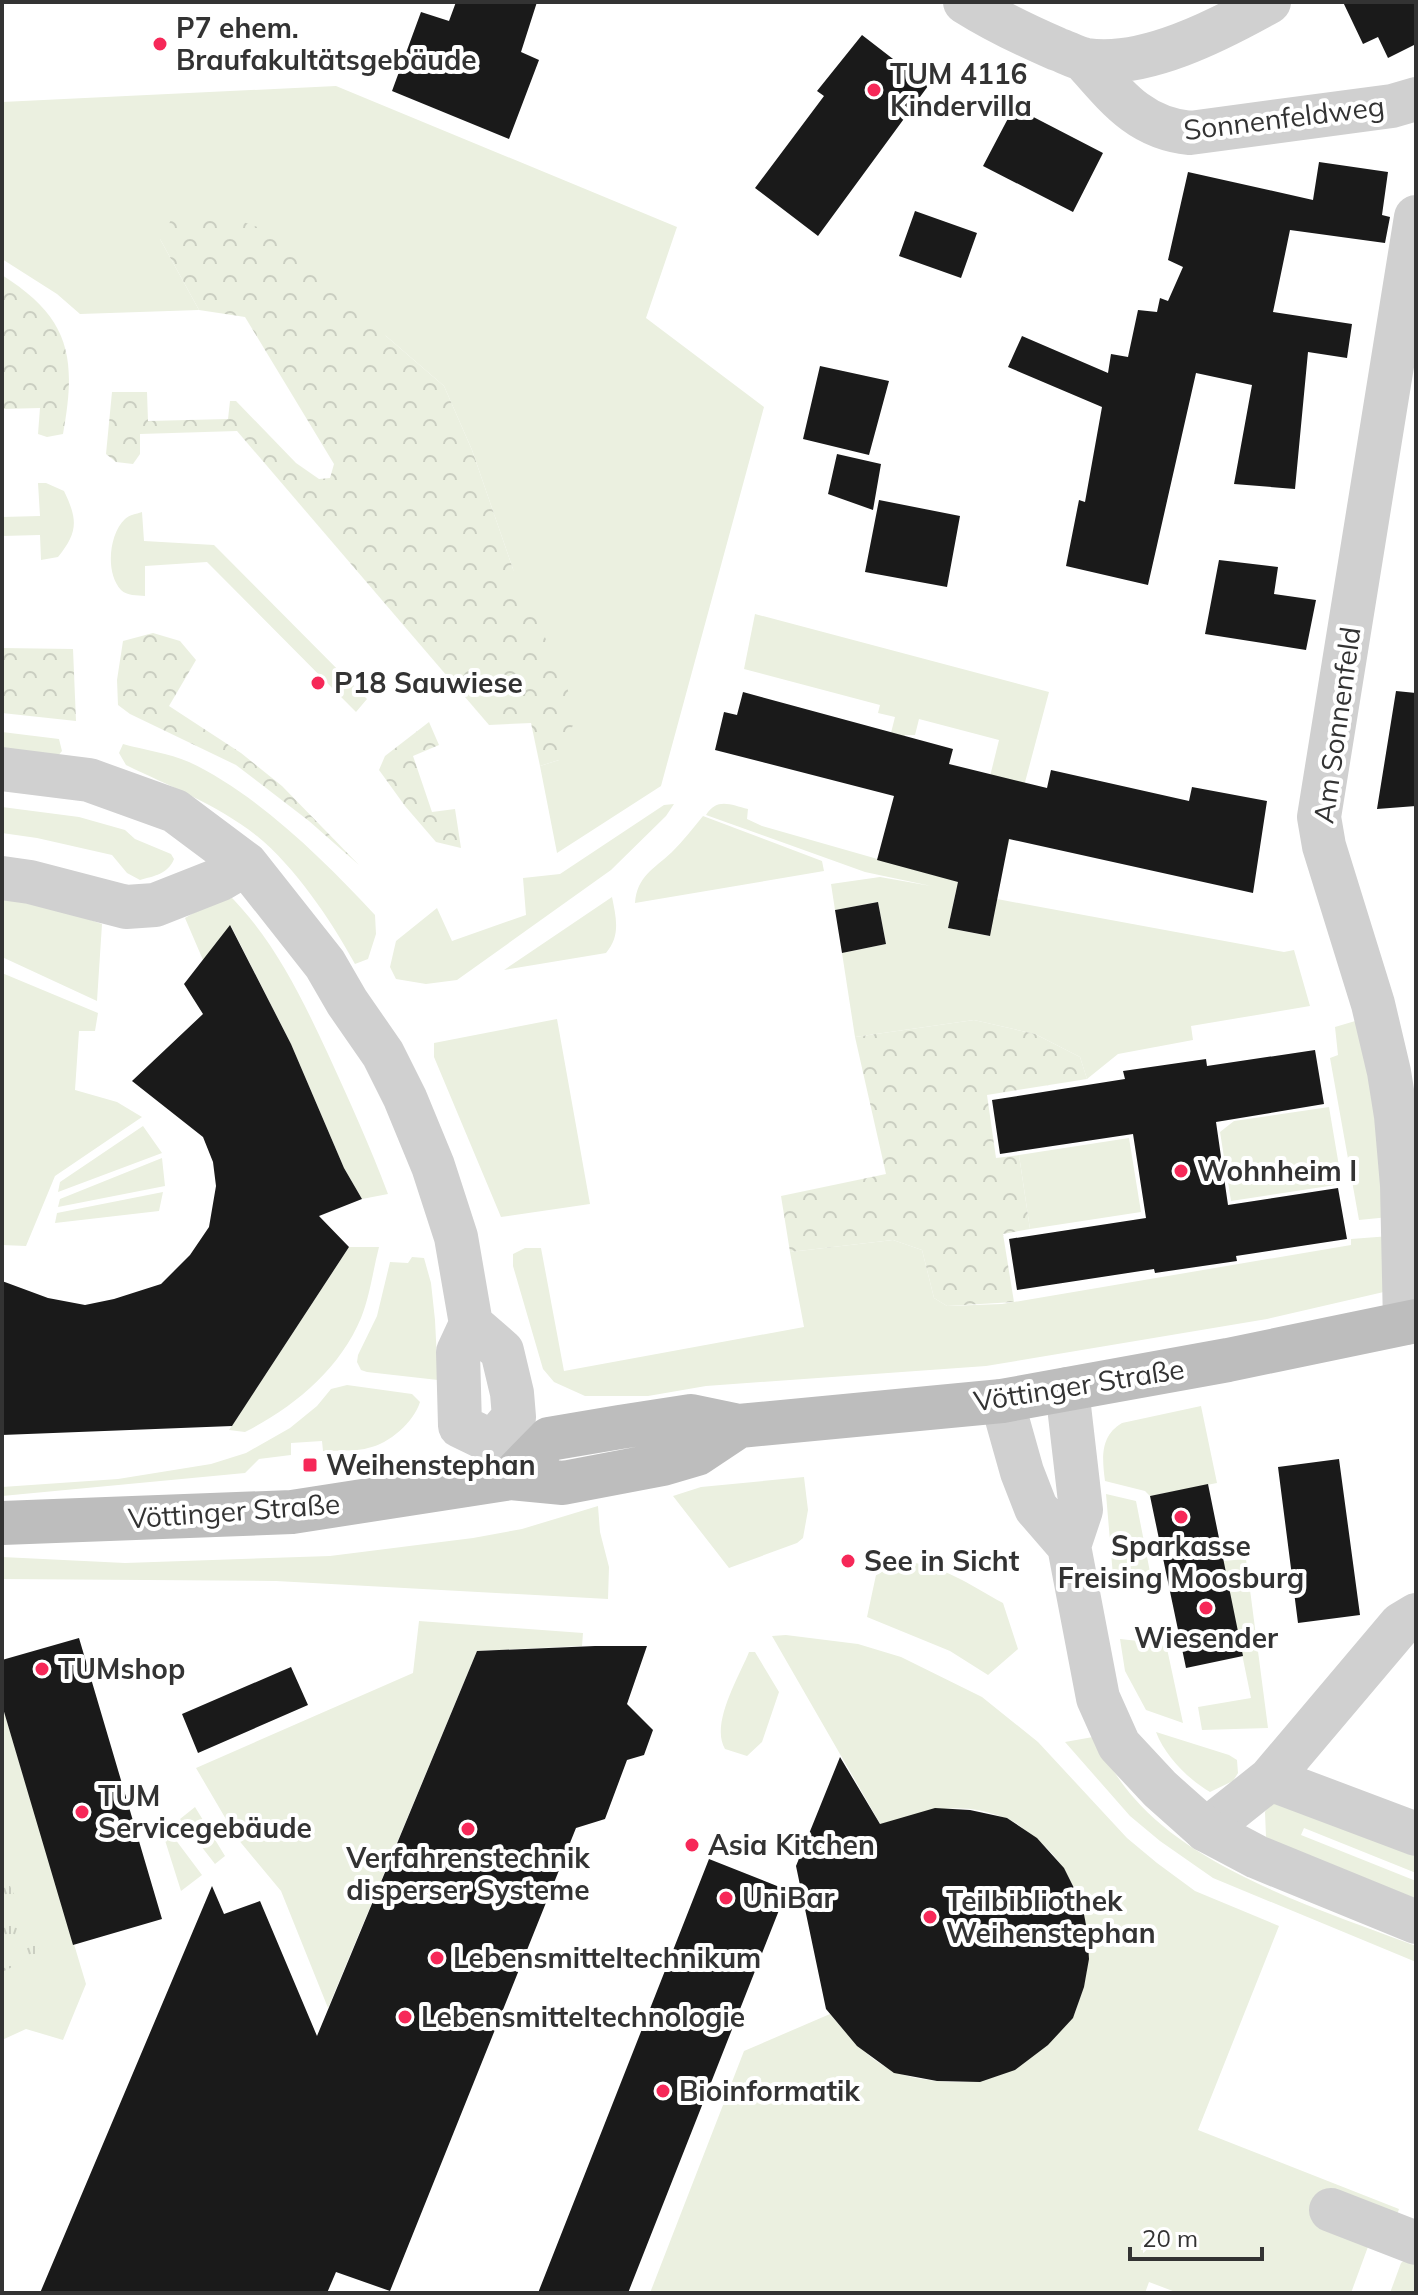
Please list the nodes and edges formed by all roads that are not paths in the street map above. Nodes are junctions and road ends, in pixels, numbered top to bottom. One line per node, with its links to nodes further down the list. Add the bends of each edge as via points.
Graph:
1 (965, 2): 3 (street, via 1006,28)
2 (1269, 2): 3 (street, via 1148,55 1117,61)
3 (1083, 59): 4 (street, Sonnenfeldweg, via 1125,106 1170,131 1206,131)
4 (1416, 99)
5 (1416, 217): 9 (street, Am Sonnenfeld, via 1319,817 1389,1072)
6 (2, 769): 7 (street, via 89,780 175,811)
7 (246, 864): 8 (street, via 155,905 126,907); 12 (street, via 325,964 405,1098 456,1237 471,1324 458,1352 460,1426)
8 (2, 878)
9 (1411, 1322): 10 (main road, Vöttinger Straße)
10 (1067, 1389): 11 (main road, Vöttinger Straße); 14 (street, via 1081,1510)
11 (1002, 1401): 12 (main road, Vöttinger Straße, via 739,1426 691,1416 549,1439); 14 (street, via 1036,1508)
12 (502, 1466): 13 (main road, Vöttinger Straße, via 292,1512)
13 (2, 1523)
14 (1069, 1546): 17 (street, via 1098,1698 1119,1745)
15 (1416, 1615): 16 (street, via 1401,1624)
16 (1270, 1779): 17 (street); 18 (street)
17 (1206, 1830): 19 (street, via 1257,1857)
18 (1416, 1834)
19 (1416, 1922)
20 (1331, 2210): 21 (street)
21 (1416, 2243)

